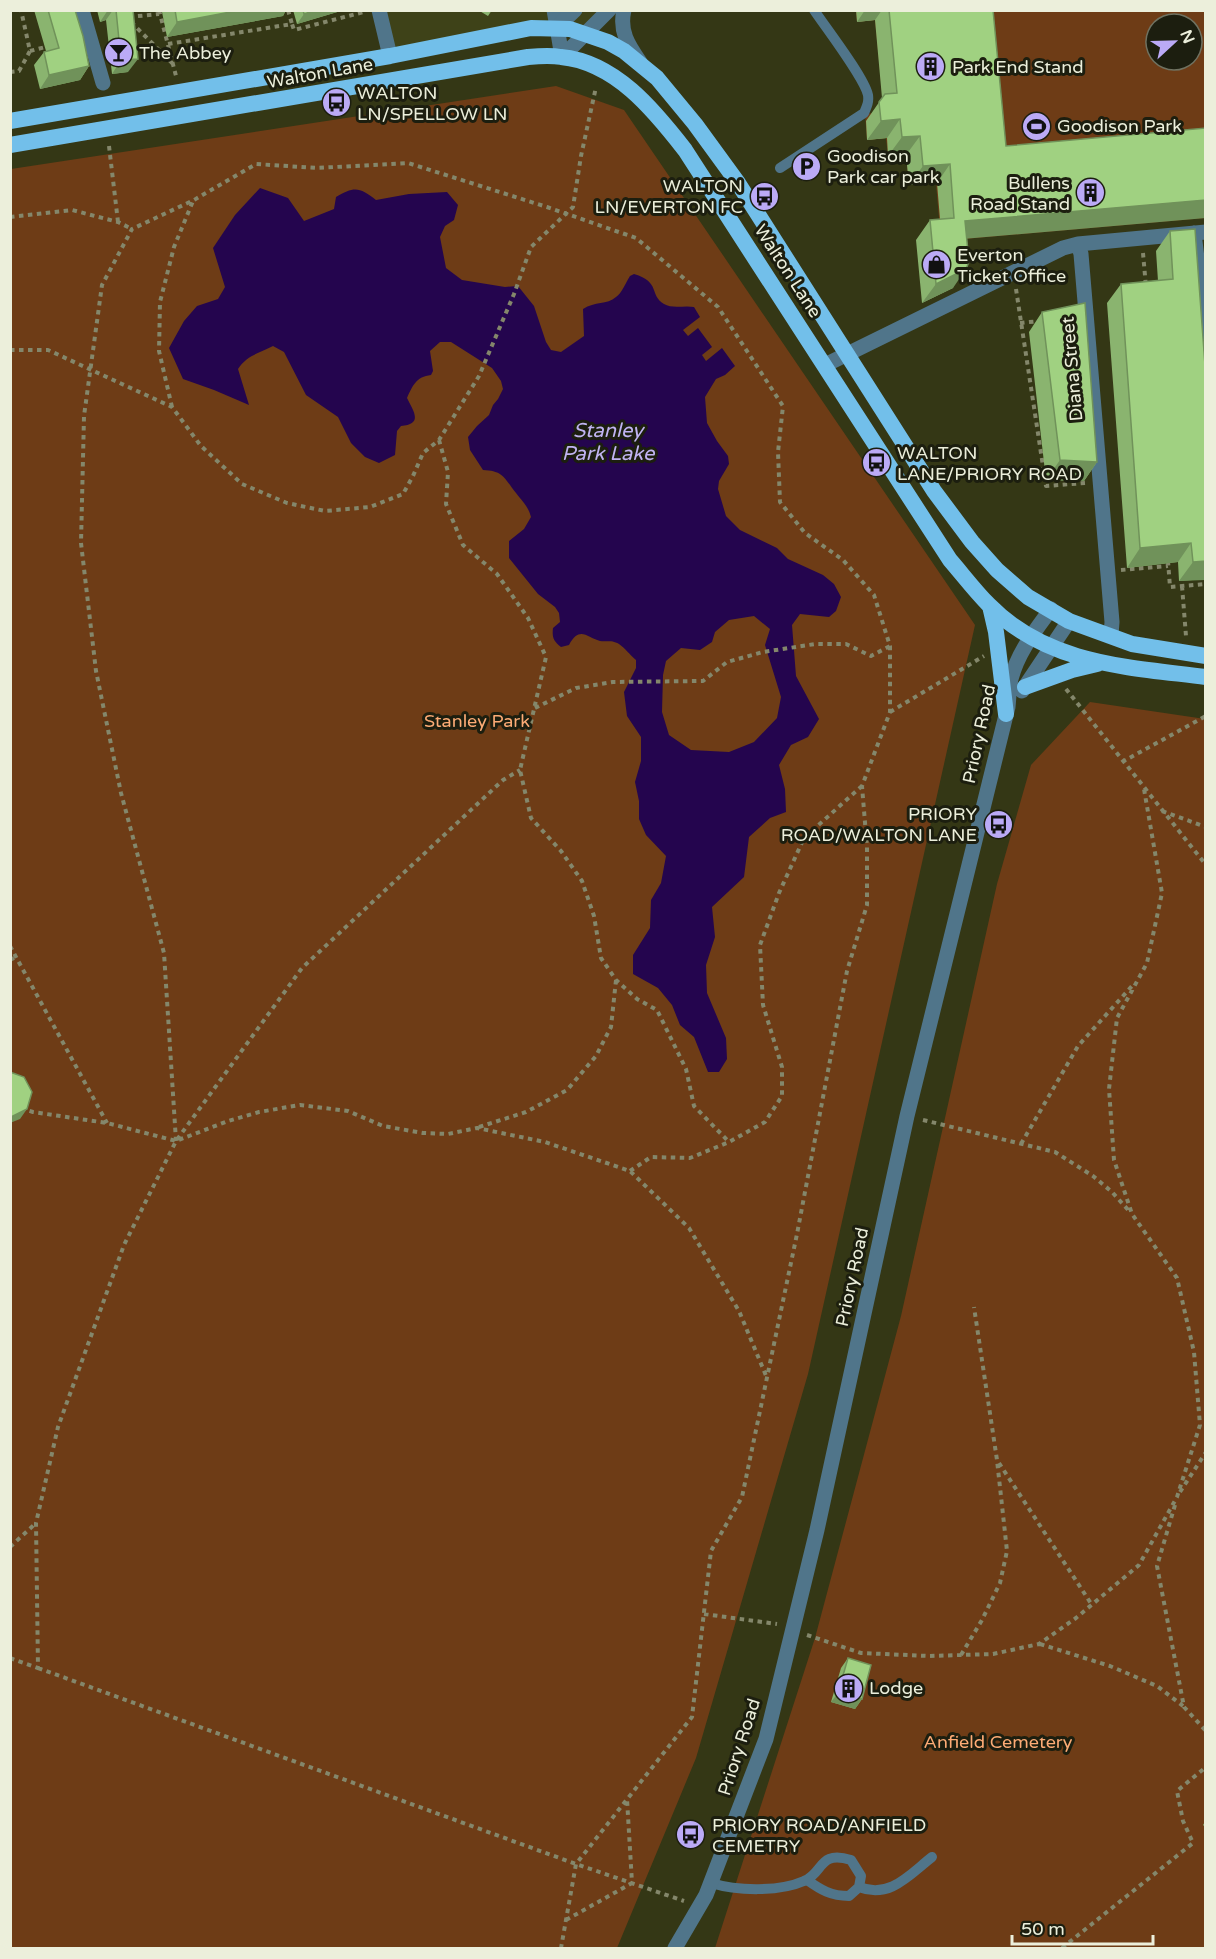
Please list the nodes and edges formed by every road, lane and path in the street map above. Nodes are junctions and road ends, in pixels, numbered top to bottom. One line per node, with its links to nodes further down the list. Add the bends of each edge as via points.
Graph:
1 (21, 10): 17 (path)
2 (82, 10): 23 (street)
3 (288, 10): 12 (path)
4 (371, 10): 12 (path, via 294,30)
5 (379, 10): 18 (street)
6 (554, 10): 13 (street)
7 (575, 10): 13 (street)
8 (609, 10): 14 (street)
9 (624, 10): 21 (street, via 622,29)
10 (814, 10): 28 (lane, via 861,80 868,104 864,113)
11 (159, 12): 16 (path); 20 (path, via 127,17)
12 (292, 24): 16 (path)
13 (557, 27): 14 (highway, Walton Lane); 18 (highway, Walton Lane, via 531,28); 19 (street)
14 (586, 33): 19 (street); 21 (highway, Walton Lane)
15 (60, 43): 17 (path)
16 (168, 44): 20 (path)
17 (30, 51): 22 (path, via 19,71)
18 (390, 56): 25 (highway, Walton Lane)
19 (562, 57): 27 (highway, Walton Lane, via 528,57); 43 (highway, Walton Lane, via 608,74 638,96 666,126 709,185)
20 (173, 64): 25 (path)
21 (643, 65): 42 (highway, Walton Lane, via 674,96 738,183)
22 (10, 72)
23 (103, 83)
24 (596, 87): 30 (path, via 573,207)
25 (180, 92): 26 (highway, Walton Lane)
26 (10, 121)
27 (10, 145)
28 (780, 168)
29 (194, 200): 30 (path, via 256,164 317,168 408,163); 32 (path); 45 (path, via 174,248 160,302 159,351)
30 (567, 213): 46 (path, via 531,247 482,370); 58 (path, via 636,238 718,307 783,406 778,452 780,502 805,533 843,560 874,594)
31 (10, 217): 32 (path, via 72,210)
32 (132, 229): 44 (path, via 102,285)
33 (1200, 233): 34 (street); 40 (street)
34 (1142, 238): 35 (street); 37 (path)
35 (1078, 244): 36 (street); 47 (street, Diana Street)
36 (1013, 272): 39 (path); 42 (street)
37 (1147, 296)
38 (1042, 321): 39 (path)
39 (1020, 322): 47 (path, via 1046,486)
40 (1206, 333)
41 (10, 350): 44 (path, via 48,351)
42 (845, 354): 43 (street); 54 (highway, Walton Lane, via 972,542 1002,575 1028,597)
43 (825, 365): 53 (highway, Walton Lane, via 950,560)
44 (90, 369): 45 (path); 87 (path, via 84,416 81,543 98,682 121,793 164,953)
45 (172, 407): 46 (path, via 201,446 242,484 286,503 325,511 370,507 403,494 423,453)
46 (439, 440): 67 (path, via 448,472 446,504 463,545 497,574 528,618 546,657)
47 (1101, 482): 50 (street, Diana Street)
48 (1167, 555): 49 (path)
49 (1168, 566): 50 (path); 52 (path, via 1170,587)
50 (1108, 571): 56 (street, Diana Street)
51 (1206, 584): 52 (path)
52 (1182, 586): 61 (path)
53 (990, 606): 57 (highway, Walton Lane); 59 (highway)
54 (1051, 609): 55 (highway, Walton Lane); 57 (street, Priory Road)
55 (1069, 621): 56 (highway, Walton Lane); 60 (street)
56 (1111, 635): 61 (highway, Walton Lane, via 1132,644)
57 (1031, 636): 60 (highway, Walton Lane); 68 (street, Priory Road, via 1011,679)
58 (890, 646): 67 (path, via 872,656 846,644 763,652 727,662 703,681 620,682 576,688); 69 (path)
59 (998, 647): 68 (highway); 69 (path)
60 (1051, 648): 63 (highway, Walton Lane); 66 (street)
61 (1187, 653): 62 (highway, Walton Lane)
62 (1206, 656)
63 (1101, 663): 64 (highway); 65 (highway, Walton Lane)
64 (1052, 676): 66 (highway); 71 (path, via 1061,682)
65 (1206, 677)
66 (1025, 687): 68 (street)
67 (534, 708): 72 (path)
68 (1007, 710): 84 (street, Priory Road)
69 (890, 712): 73 (path)
70 (1206, 716): 71 (path)
71 (1122, 762): 74 (path)
72 (520, 770): 81 (path, via 531,818 582,881 594,915 601,958); 87 (path, via 503,780 302,968)
73 (862, 786): 88 (path, via 804,838 779,893 760,945 763,1005 782,1067 782,1096 765,1122); 93 (path, via 867,905 847,971)
74 (1144, 789): 75 (path); 82 (path, via 1162,893 1147,963)
75 (1161, 810): 76 (path); 77 (path)
76 (1206, 827)
77 (1206, 865)
78 (10, 946): 79 (path)
79 (16, 957): 80 (path); 85 (path)
80 (10, 960)
81 (616, 980): 86 (path, via 610,1027 596,1056 567,1090 526,1112); 88 (path, via 657,1010 686,1069 694,1107)
82 (1137, 981): 89 (path, via 1078,1046); 91 (path, via 1117,1018 1109,1089 1114,1160)
83 (10, 1105): 85 (path)
84 (908, 1116): 89 (path); 101 (street, Priory Road)
85 (107, 1123): 87 (path)
86 (477, 1128): 87 (path, via 448,1134 423,1133 383,1126 348,1111 300,1105 228,1121); 90 (path, via 545,1142)
87 (176, 1141): 97 (path, via 120,1256 58,1427)
88 (729, 1142): 90 (path, via 690,1158 651,1157)
89 (1021, 1144): 91 (path, via 1055,1152 1106,1186)
90 (630, 1171): 93 (path, via 689,1228 739,1311)
91 (1132, 1214): 96 (path, via 1177,1278 1194,1352 1200,1425)
92 (974, 1307): 95 (path)
93 (767, 1379): 100 (path, via 742,1497 711,1551)
94 (1206, 1452): 96 (path)
95 (998, 1460): 99 (path); 103 (path, via 1007,1551 1000,1582)
96 (1177, 1497): 99 (path, via 1139,1564); 106 (path, via 1157,1566)
97 (36, 1523): 98 (path); 105 (path)
98 (10, 1547)
99 (1092, 1605): 102 (path)
100 (704, 1614): 101 (path, via 771,1622); 109 (path, via 692,1717)
101 (793, 1630): 103 (path, via 861,1653); 114 (street, Priory Road, via 766,1738)
102 (1039, 1644): 103 (path, via 993,1654); 106 (path, via 1110,1666 1156,1686)
103 (961, 1655)
104 (10, 1658): 105 (path)
105 (38, 1668): 111 (path)
106 (1184, 1707): 107 (path)
107 (1206, 1731)
108 (1206, 1767): 120 (path, via 1177,1791 1183,1821 1193,1843)
109 (627, 1799): 111 (path); 113 (path)
110 (932, 1857): 115 (lane, via 883,1891 870,1892)
111 (576, 1864): 113 (path); 117 (path)
112 (807, 1880): 114 (lane, via 782,1889); 115 (lane, via 837,1896 849,1896); 115 (lane, via 828,1859 839,1856 851,1860 861,1876)
113 (632, 1883): 116 (path); 117 (path)
114 (711, 1883): 116 (street, Priory Road)
115 (859, 1887)
116 (700, 1906): 119 (street, Priory Road)
117 (566, 1920): 118 (path)
118 (561, 1948)
119 (675, 1948)
120 (1062, 1948)

